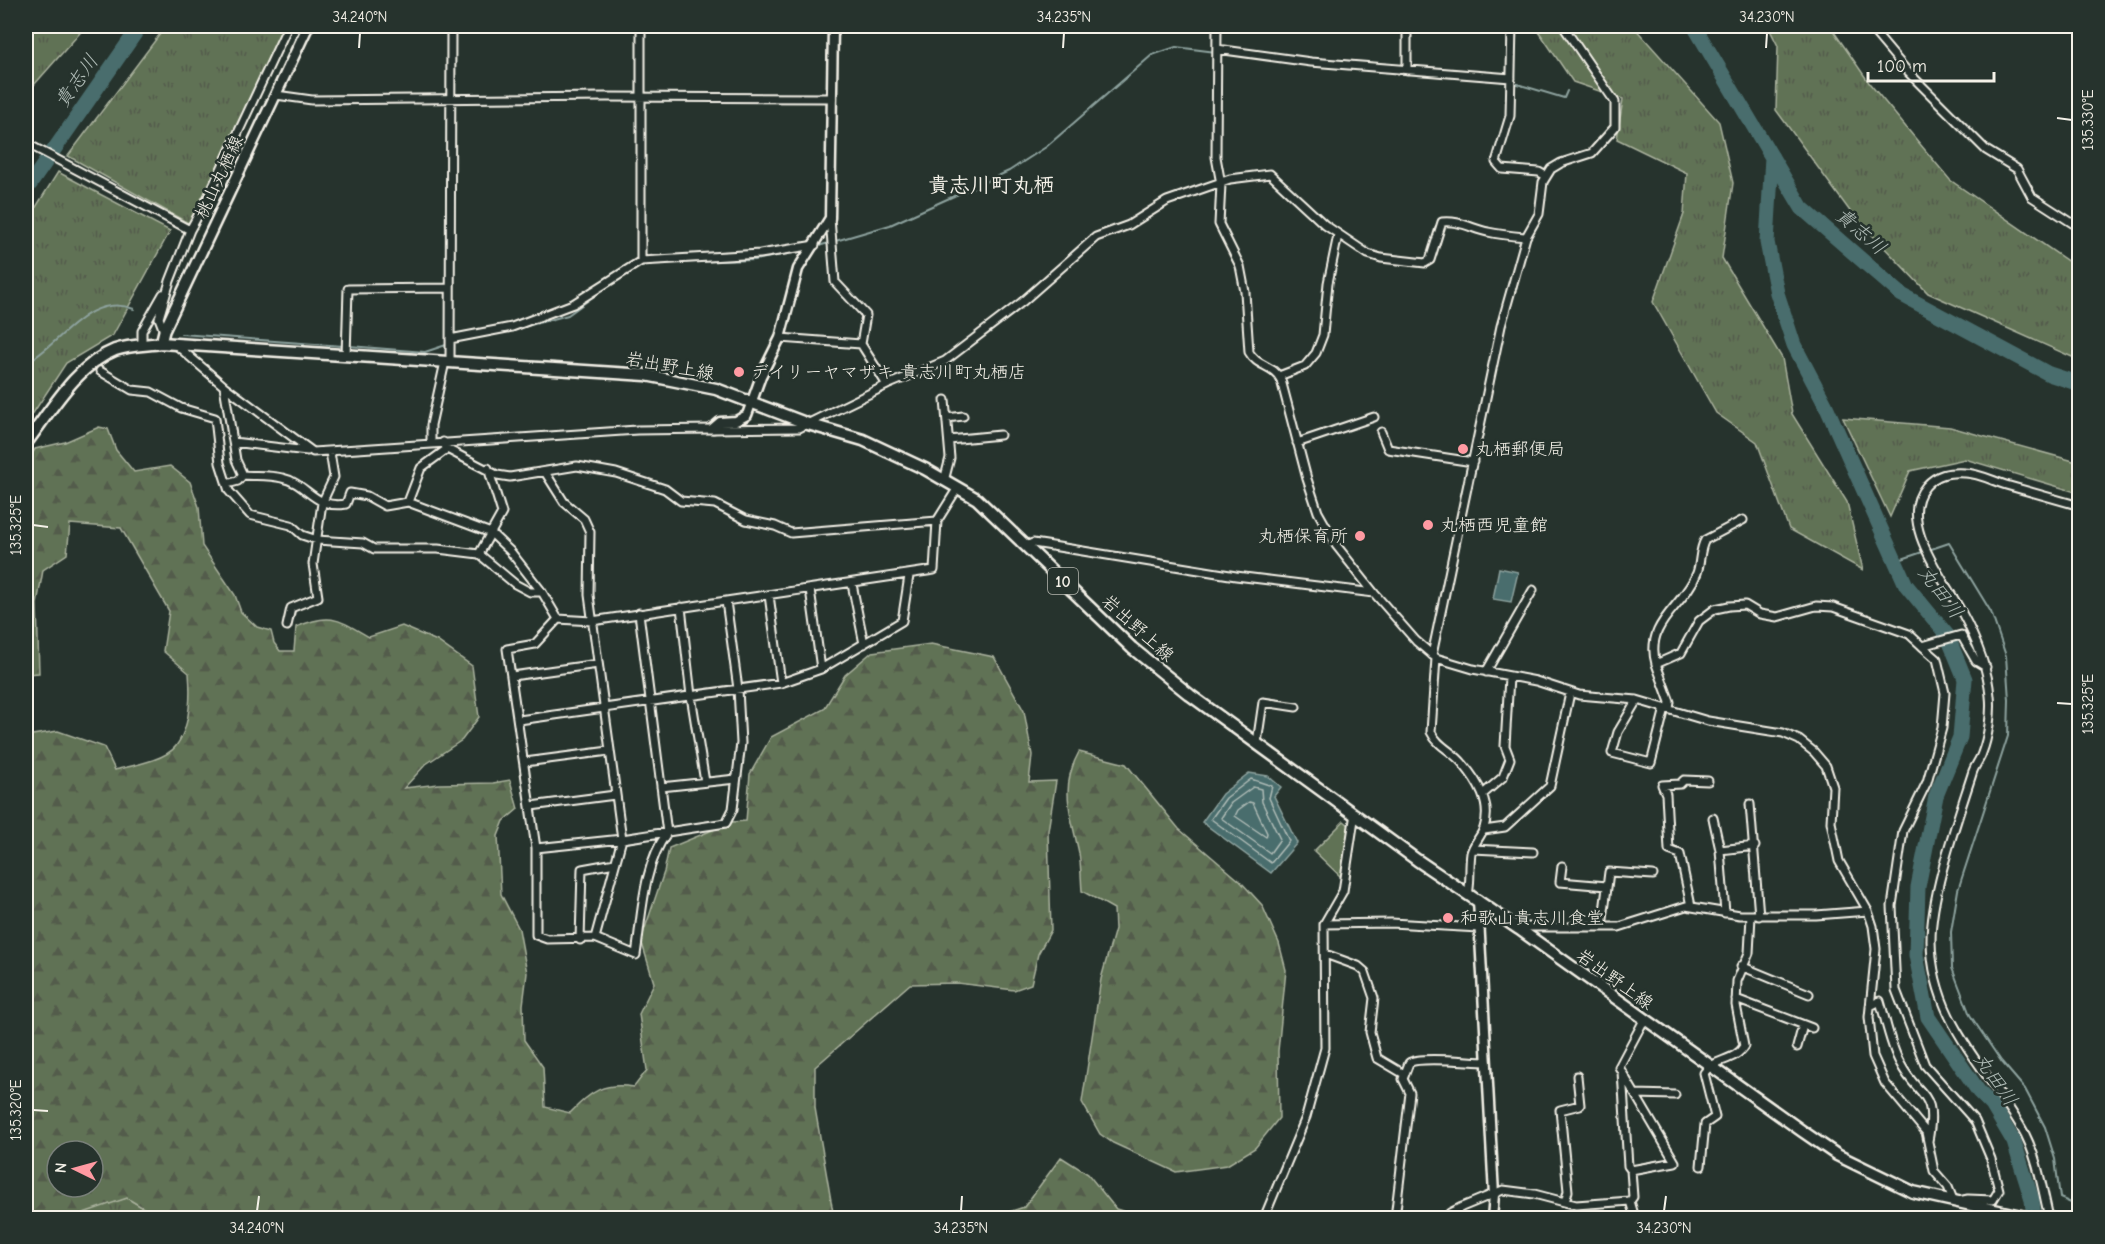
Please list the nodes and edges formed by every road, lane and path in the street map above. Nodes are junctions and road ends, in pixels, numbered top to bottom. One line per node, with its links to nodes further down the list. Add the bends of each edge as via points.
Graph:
1 (288, 26): 23 (street)
2 (308, 26): 14 (main road, 桃山丸栖線)
3 (451, 26): 16 (street)
4 (641, 26): 15 (street)
5 (833, 26): 17 (street)
6 (1217, 26): 11 (street)
7 (1407, 26): 12 (street)
8 (1512, 26): 13 (street)
9 (1563, 26): 19 (street, via 1615,102 1615,127 1592,153 1561,163)
10 (1869, 26): 22 (street, via 1978,143 2018,169 2032,197)
11 (1217, 49): 12 (street); 20 (street, via 1216,157)
12 (1407, 70): 13 (street)
13 (1511, 78): 19 (street, via 1510,116 1496,162 1502,169)
14 (276, 95): 16 (street, via 312,100); 30 (main road, 桃山丸栖線)
15 (640, 97): 16 (street); 17 (street); 27 (street)
16 (449, 98): 29 (street)
17 (832, 98): 21 (street)
18 (26, 143): 23 (street)
19 (1546, 176): 25 (street, via 1539,214)
20 (1221, 184): 24 (street, via 1230,179 1270,174); 40 (street, via 1219,224 1240,266 1249,352 1254,360); 41 (street, via 1167,201 1129,225 1096,237 1022,302 945,361)
21 (831, 218): 26 (street); 35 (street, via 836,282 866,315)
22 (2079, 228)
23 (190, 230): 28 (street)
24 (1338, 235): 25 (street, via 1368,254 1425,263 1430,260 1442,222); 40 (street, via 1323,335 1316,353 1305,366)
25 (1526, 237): 60 (street, via 1501,326)
26 (815, 245): 27 (street, via 760,254); 31 (street, via 798,269)
27 (641, 261): 32 (street, via 573,304 512,327)
28 (170, 281): 30 (street, via 159,318); 36 (street, via 142,332)
29 (450, 288): 32 (street); 37 (street, via 348,289)
30 (164, 331): 33 (main road, 桃山丸栖線)
31 (780, 338): 35 (street); 44 (street)
32 (450, 339): 38 (street)
33 (161, 343): 34 (main road, 岩出野上線 / 10); 36 (main road, 岩出野上線 / 10)
34 (175, 344): 37 (main road, 岩出野上線 / 10); 42 (street)
35 (861, 344): 41 (street)
36 (142, 345): 55 (main road, 岩出野上線 / 10, via 116,350 96,361 68,388)
37 (346, 356): 38 (main road, 岩出野上線 / 10)
38 (447, 362): 44 (main road, 岩出野上線 / 10, via 646,375 716,389); 54 (street, via 431,425)
39 (100, 371): 65 (street, via 132,390 151,392 181,408 215,418 220,463)
40 (1279, 376): 56 (street)
41 (887, 385): 48 (street)
42 (224, 386): 53 (street); 58 (street)
43 (945, 400): 47 (street)
44 (750, 402): 48 (main road, 岩出野上線 / 10); 49 (street, via 747,415 736,421 720,422)
45 (963, 416): 47 (street)
46 (1374, 417): 56 (street)
47 (946, 418): 52 (street)
48 (808, 424): 49 (street, via 800,428); 64 (main road, 岩出野上線 / 10, via 883,448)
49 (713, 428): 57 (street)
50 (1381, 432): 60 (street, via 1388,449)
51 (1000, 435): 52 (street)
52 (949, 440): 64 (street, via 950,458)
53 (233, 442): 58 (street); 63 (street)
54 (431, 442): 57 (street); 59 (street)
55 (26, 443)
56 (1297, 443): 81 (street, via 1318,512 1336,544)
57 (445, 445): 61 (street); 67 (street, via 420,468)
58 (313, 452): 59 (street)
59 (330, 452): 68 (street, via 334,477)
60 (1473, 462): 91 (street)
61 (488, 468): 62 (street, via 497,475 510,477); 72 (street, via 502,513)
62 (545, 472): 71 (street, via 577,466 616,473 665,489 681,501 715,504 746,520 791,533); 87 (street, via 590,532)
63 (243, 475): 65 (street); 68 (street, via 284,478)
64 (944, 481): 66 (main road, 岩出野上線 / 10)
65 (227, 484): 73 (street, via 250,515 291,525 302,535)
66 (957, 489): 71 (street); 74 (main road, 岩出野上線 / 10, via 977,499)
67 (408, 502): 68 (street, via 385,506 367,496 350,493 346,504); 72 (street)
68 (322, 503): 73 (street)
69 (2079, 506): 94 (street, via 1967,473 1943,473 1920,493 1916,517 1924,545 1962,612)
70 (1743, 519): 93 (street, via 1705,540 1697,572 1658,627 1653,642)
71 (937, 521): 76 (street, via 934,570)
72 (491, 533): 75 (street); 80 (street, via 510,550)
73 (317, 540): 75 (street, via 363,543 374,549 438,549); 88 (street, via 313,564 318,597 291,608)
74 (1027, 546): 81 (street, via 1040,544 1236,576); 109 (main road, 岩出野上線 / 10, via 1132,648)
75 (479, 554): 80 (street, via 515,584 530,592)
76 (909, 576): 77 (street); 89 (street, via 902,621)
77 (852, 584): 78 (street); 89 (street)
78 (810, 589): 82 (street); 95 (street)
79 (1533, 590): 96 (street)
80 (542, 592): 86 (street)
81 (1374, 592): 91 (street)
82 (769, 595): 83 (street); 99 (street)
83 (726, 601): 84 (street); 100 (street)
84 (681, 607): 85 (street); 102 (street)
85 (639, 613): 87 (street); 104 (street)
86 (558, 619): 87 (street); 97 (street, via 535,644 507,649)
87 (592, 621): 92 (street)
88 (287, 626)
89 (864, 644): 95 (street)
90 (1926, 646): 93 (street, via 1909,634 1833,607 1816,606 1777,617 1760,614 1745,605 1715,609 1699,621 1681,653); 94 (street, via 1961,635 1976,661); 167 (street, via 1937,659 1944,693 1942,728 1927,782 1903,831 1892,906 1896,990 1925,1065 1975,1121 1991,1159 1999,1190 1993,1200)
91 (1434, 657): 96 (street); 116 (street, via 1431,732 1436,742 1462,762)
92 (598, 664): 97 (street); 106 (street)
93 (1656, 664): 107 (street, via 1670,702)
94 (1986, 667): 175 (street, via 1991,699 1983,753 1973,770 1946,860 1933,930 1936,987 1965,1046 2023,1129)
95 (820, 669): 99 (street)
96 (1486, 672): 98 (street)
97 (512, 676): 108 (street)
98 (1509, 677): 101 (street); 116 (street, via 1505,746 1510,759 1503,777)
99 (780, 683): 100 (street)
100 (738, 689): 102 (street); 112 (street, via 741,743)
101 (1570, 693): 103 (street); 122 (street, via 1550,786 1505,827)
102 (691, 696): 104 (street); 114 (street)
103 (1637, 700): 107 (street); 107 (street, via 1618,732 1612,753 1651,763)
104 (650, 702): 106 (street); 115 (street)
105 (1296, 707): 109 (street, via 1263,702)
106 (603, 708): 108 (street); 110 (street)
107 (1667, 708): 136 (street, via 1708,721 1783,733 1814,752 1826,766 1833,787 1831,822 1839,861)
108 (519, 720): 111 (street)
109 (1257, 743): 120 (main road, 岩出野上線 / 10)
110 (609, 751): 111 (street); 117 (street)
111 (525, 762): 119 (street)
112 (736, 779): 114 (street); 123 (street, via 733,809 726,823)
113 (1708, 781): 135 (street, via 1684,780 1680,784 1662,785 1666,794 1669,850 1680,854)
114 (705, 782): 115 (street)
115 (661, 788): 123 (street)
116 (1484, 794): 122 (street)
117 (615, 795): 119 (street); 124 (street)
118 (1750, 804): 125 (street)
119 (531, 806): 126 (street)
120 (1355, 813): 134 (main road, 岩出野上線 / 10); 139 (street, via 1343,891)
121 (1713, 818): 128 (street)
122 (1484, 830): 127 (street)
123 (667, 833): 124 (street); 143 (street, via 657,847 636,955)
124 (622, 839): 126 (street); 130 (street)
125 (1755, 846): 128 (street); 138 (street)
126 (536, 848): 144 (street, via 536,935)
127 (1473, 849): 129 (street); 134 (street)
128 (1720, 850): 137 (street)
129 (1533, 852)
130 (615, 863): 143 (street); 144 (street, via 582,869)
131 (1562, 866): 133 (street, via 1560,882)
132 (1653, 875): 133 (street, via 1609,872)
133 (1607, 886): 140 (street)
134 (1473, 898): 141 (street); 142 (main road, 岩出野上線 / 10)
135 (1691, 906): 137 (street); 140 (street, via 1619,927)
136 (1868, 911): 138 (street); 149 (street, via 1876,949)
137 (1725, 913): 138 (street)
138 (1755, 916): 146 (street, via 1749,953)
139 (1324, 924): 141 (street); 145 (street)
140 (1602, 927): 142 (street)
141 (1479, 928): 154 (street)
142 (1519, 929): 150 (main road, 岩出野上線 / 10)
143 (595, 938): 144 (street)
144 (580, 940)
145 (1325, 954): 157 (street, via 1365,972 1374,998 1370,1032 1377,1058); 169 (street, via 1325,1048 1306,1117)
146 (1741, 966): 147 (street); 148 (street)
147 (1809, 994)
148 (1736, 999): 151 (street); 155 (street, via 1744,1046 1739,1055)
149 (1870, 1006): 161 (street, via 1873,1056 1885,1083 1926,1132); 161 (street, via 1880,1001 1900,1063 1930,1100 1932,1123)
150 (1644, 1020): 155 (main road, 岩出野上線 / 10); 156 (street, via 1619,1067)
151 (1803, 1025): 152 (street); 153 (street)
152 (1812, 1028)
153 (1797, 1047)
154 (1487, 1062): 157 (street, via 1414,1059); 164 (street)
155 (1709, 1066): 162 (street, via 1704,1073 1715,1117 1705,1124); 167 (main road, 岩出野上線 / 10, via 1837,1155 1897,1185)
156 (1622, 1072): 159 (street); 163 (street)
157 (1404, 1074): 170 (street, via 1410,1093)
158 (1577, 1076): 166 (street, via 1580,1105 1560,1110 1568,1191)
159 (1635, 1094): 160 (street); 163 (street, via 1675,1162)
160 (1676, 1095)
161 (1928, 1143): 167 (street, via 1934,1171 1948,1187)
162 (1701, 1166)
163 (1631, 1170): 165 (street)
164 (1494, 1195): 166 (street, via 1503,1190); 171 (street); 172 (street)
165 (1630, 1201): 166 (street, via 1576,1205); 173 (street)
166 (1565, 1202)
167 (1954, 1202): 168 (main road, 岩出野上線 / 10)
168 (1996, 1214): 174 (main road, 岩出野上線 / 10)
169 (1264, 1218)
170 (1395, 1218)
171 (1446, 1218)
172 (1492, 1218)
173 (1635, 1218)
174 (2030, 1218)
175 (2049, 1218)

